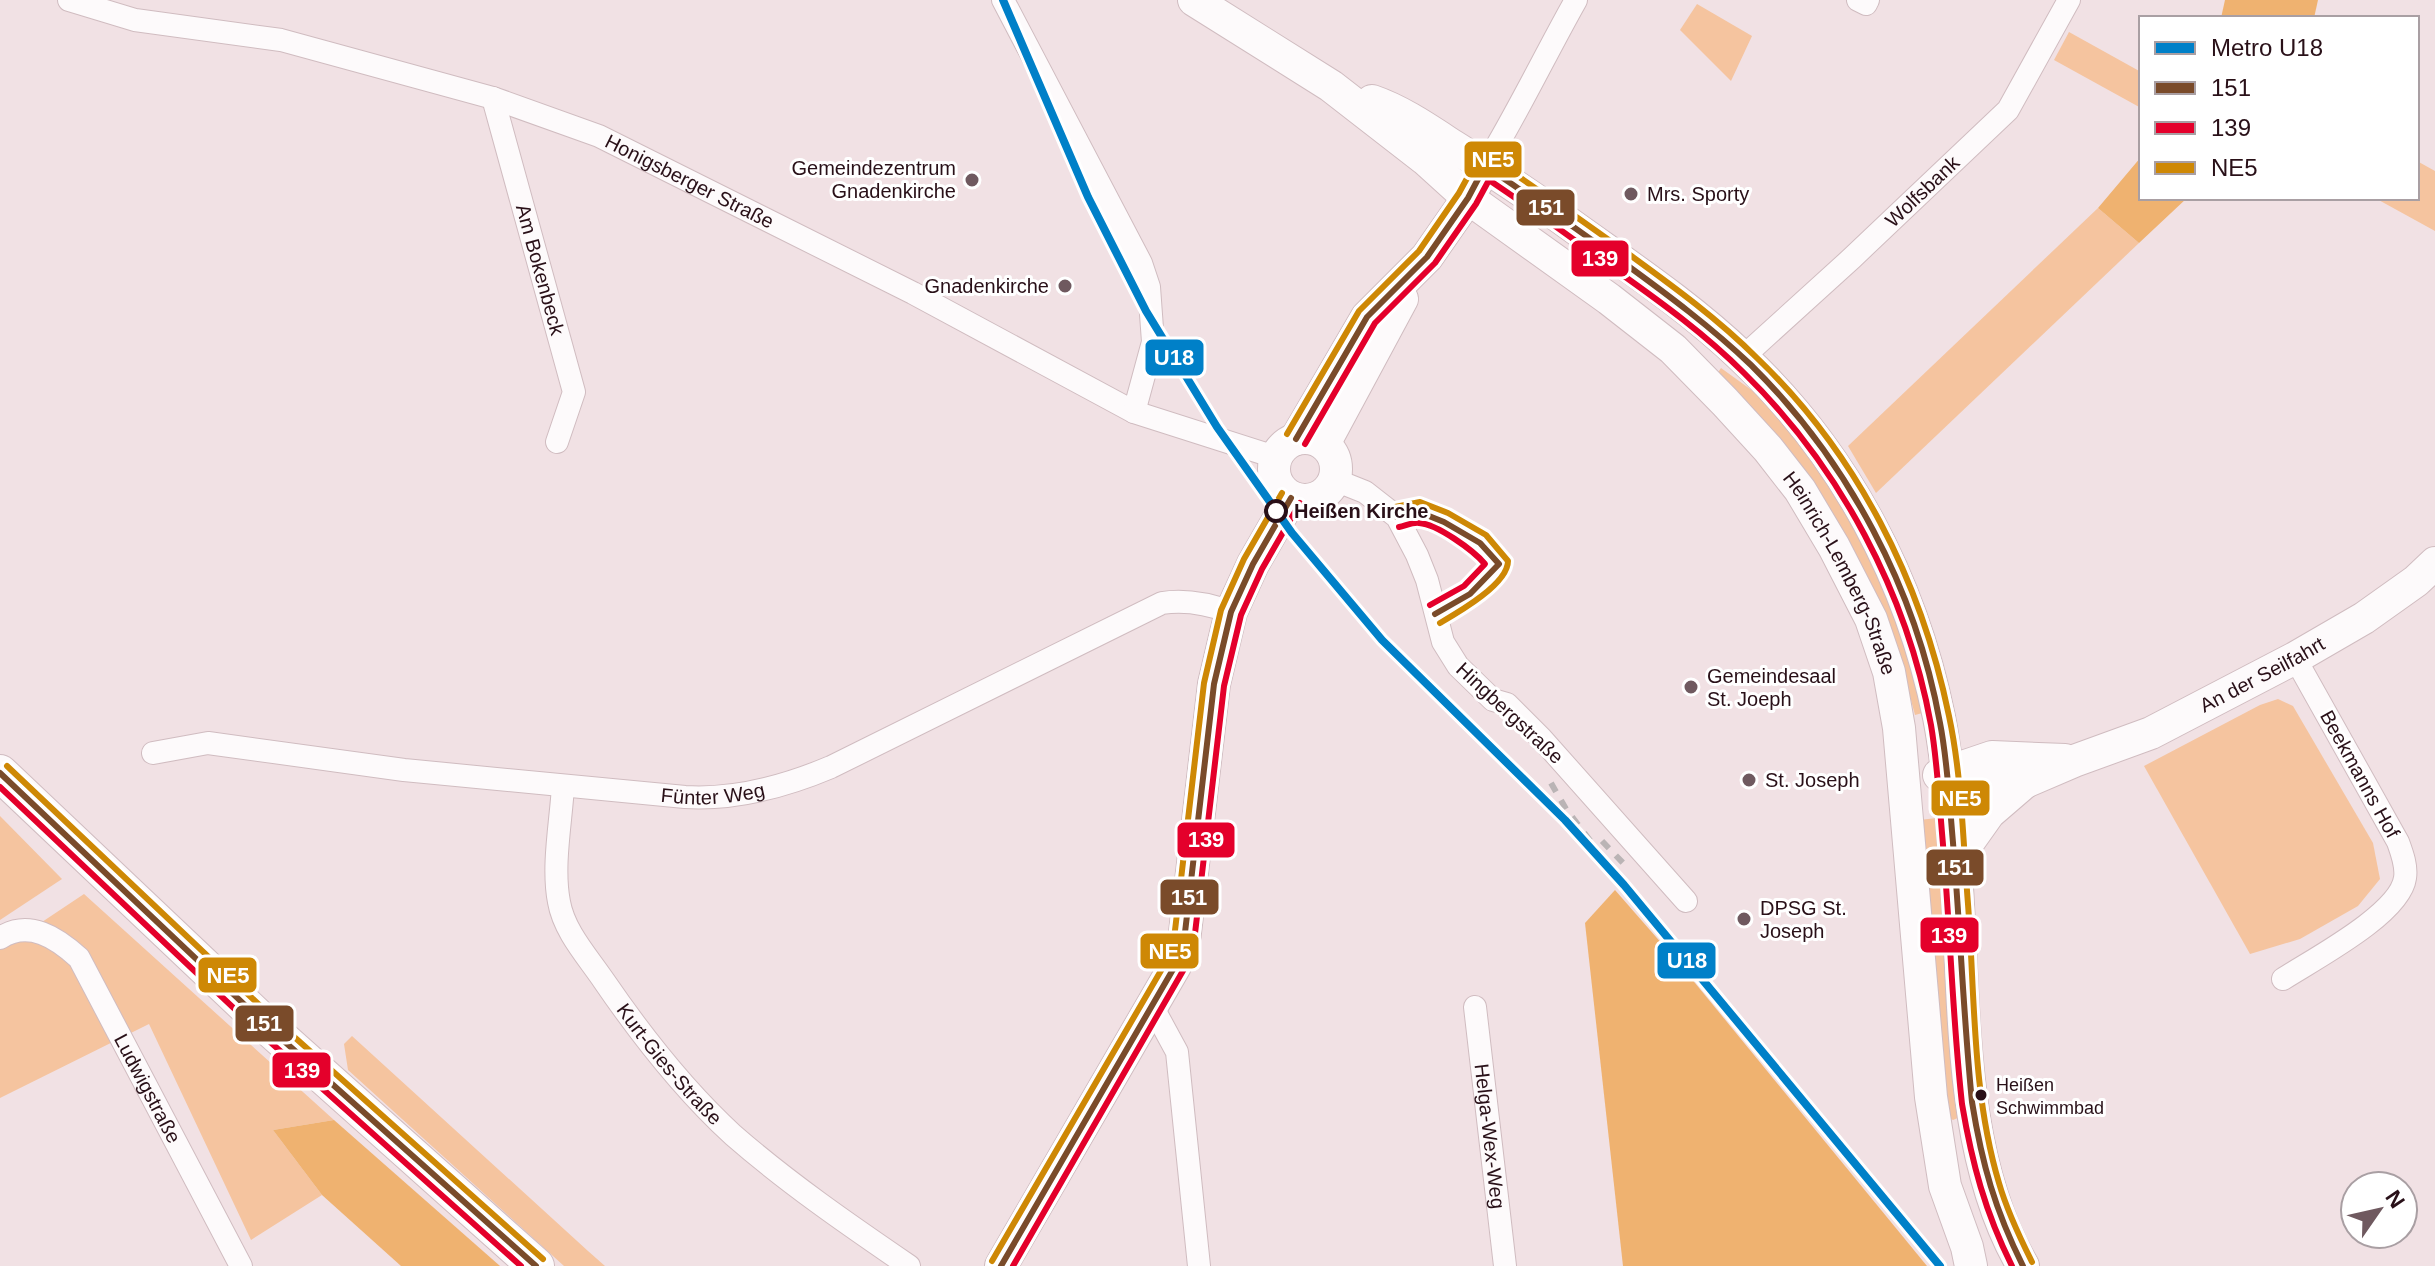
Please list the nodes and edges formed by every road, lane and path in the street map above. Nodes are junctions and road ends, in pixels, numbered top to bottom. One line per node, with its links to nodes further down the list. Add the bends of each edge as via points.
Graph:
1 (69, 0): 9 (street, Honigsberger Straße, via 135,20 281,40)
2 (1003, 0): 13 (street, via 1149,287 1153,342)
3 (1194, 0): 8 (street, Heinrich-Lemberg-Straße)
4 (1576, 0): 10 (street)
5 (1858, 0): 6 (street)
6 (1868, 0)
7 (2069, 0): 12 (street, Wolfsbank, via 2008,110)
8 (1331, 86): 10 (street, Heinrich-Lemberg-Straße, via 1388,106); 11 (street, Heinrich-Lemberg-Straße)
9 (493, 98): 13 (street, Honigsberger Straße, via 599,136 913,293); 14 (street, Am Bokenbeck, via 574,392)
10 (1485, 166): 11 (street); 12 (street, Heinrich-Lemberg-Straße, via 1688,309)
11 (1468, 198): 15 (street); 25 (street, Heinrich-Lemberg-Straße, via 1673,349 1800,490 1871,619 1889,672)
12 (1743, 357): 24 (street, Heinrich-Lemberg-Straße, via 1842,475 1895,572 1940,719)
13 (1134, 412): 15 (street, Honigsberger Straße)
14 (557, 442)
15 (1298, 447): 16 (street, via 1332,454); 17 (street, via 1273,473)
16 (1335, 480): 17 (street, via 1315,499); 29 (street, Hingbergstraße, via 1365,492 1397,517 1427,580 1443,642 1458,666 1541,738)
17 (1291, 498): 19 (street)
18 (2435, 563): 20 (street, An der Seilfahrt, via 2364,618)
19 (1231, 612): 27 (street, Fünter Weg, via 1179,600 1141,612 805,778 703,798); 32 (street, via 1214,684 1184,941)
20 (2295, 658): 22 (street, An der Seilfahrt, via 2151,733); 31 (street, Beekmanns Hof, via 2398,842 2405,879 2398,898 2379,917)
21 (153, 753): 27 (street, Fünter Weg, via 208,743)
22 (2074, 761): 24 (street, An der Seilfahrt, via 1992,757); 26 (street, An der Seilfahrt)
23 (0, 773): 36 (main road, via 266,1025)
24 (1946, 774): 25 (street, An der Seilfahrt); 26 (street, An der Seilfahrt, via 1980,786); 28 (street, Heinrich-Lemberg-Straße)
25 (1904, 780): 34 (street, Heinrich-Lemberg-Straße, via 1931,1097 1945,1186)
26 (2025, 782): 28 (street, via 1989,813)
27 (563, 786): 37 (street, Kurt-Gies-Straße, via 559,904 568,929 629,1017 733,1134)
28 (1955, 861): 41 (street, Heinrich-Lemberg-Straße, via 1969,1077 1980,1149 1992,1196)
29 (1686, 901)
30 (0, 938): 35 (street, Ludwigstraße, via 33,930 58,939 79,958)
31 (2283, 979)
32 (1151, 1004): 38 (street); 39 (street, via 1177,1052)
33 (1475, 1007): 40 (street, Helga-Wex-Weg)
34 (1968, 1261)
35 (241, 1266)
36 (536, 1266)
37 (909, 1266)
38 (1001, 1266)
39 (1199, 1266)
40 (1505, 1266)
41 (2023, 1266)

